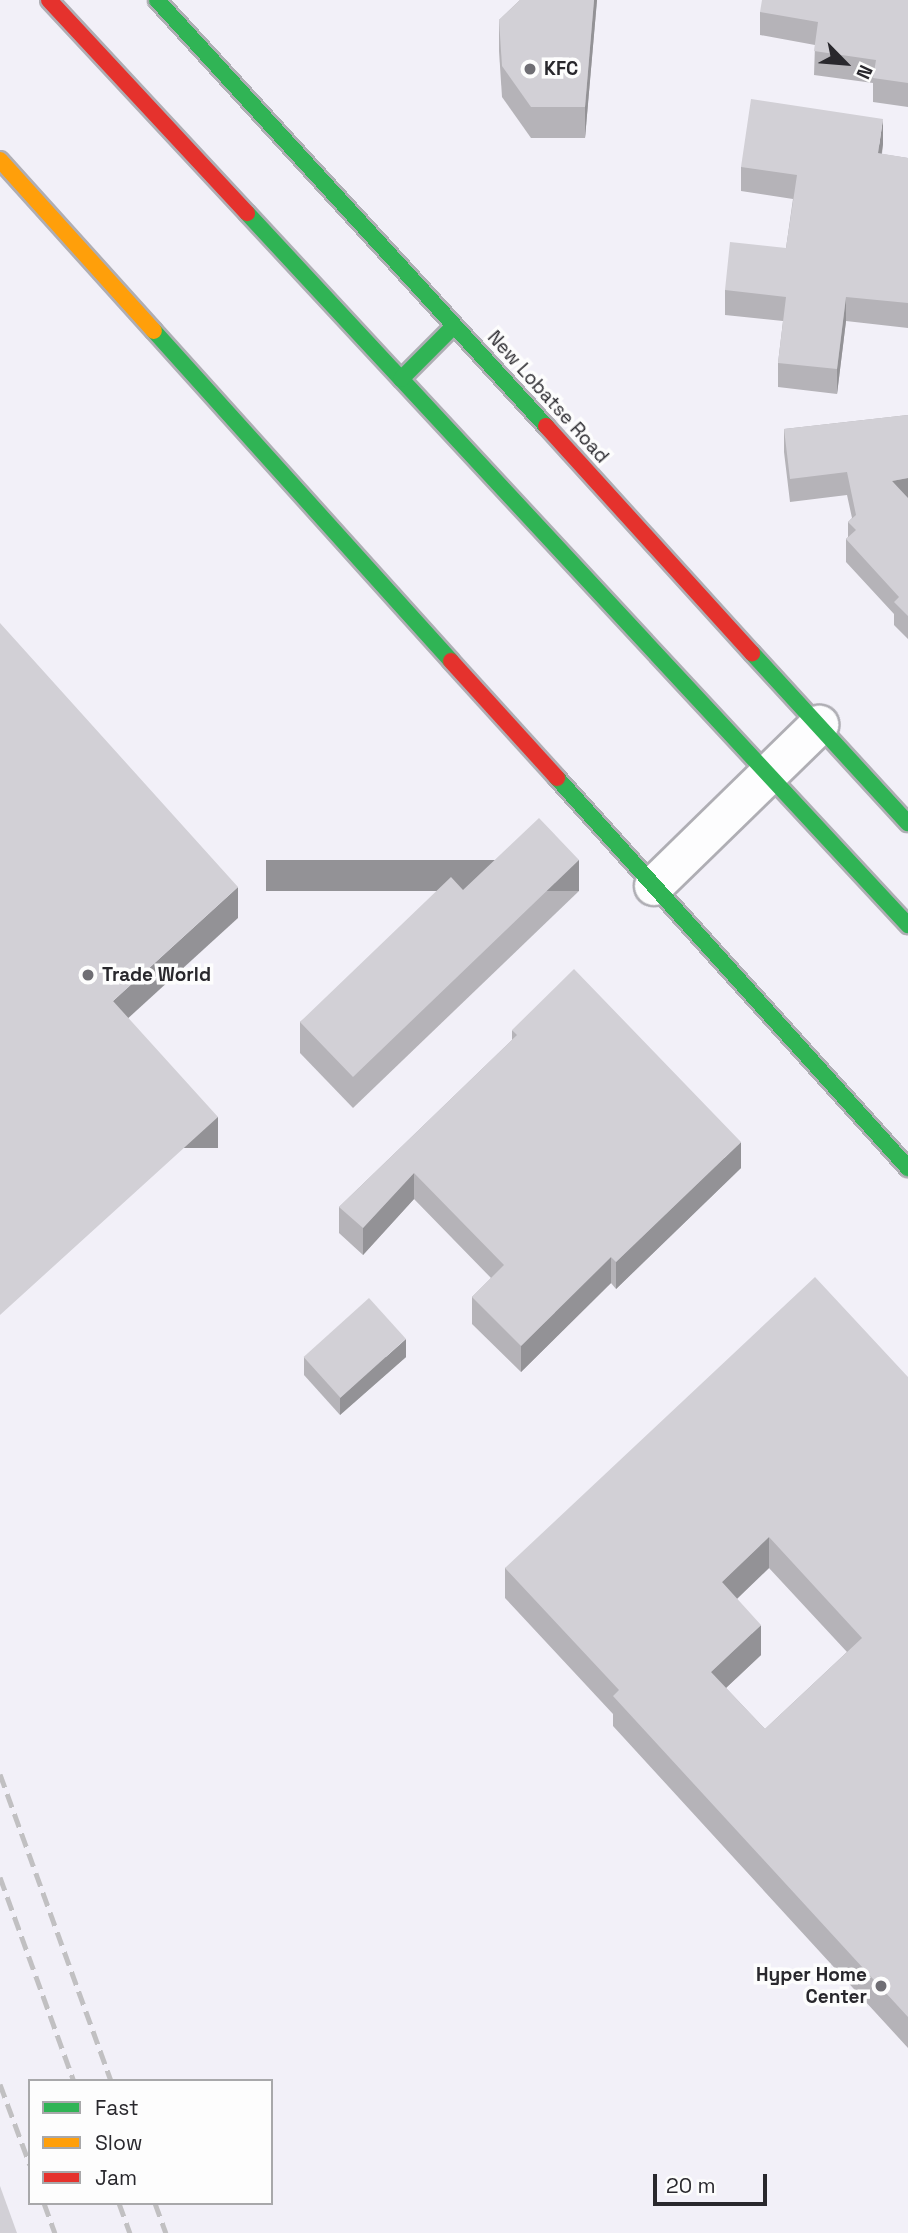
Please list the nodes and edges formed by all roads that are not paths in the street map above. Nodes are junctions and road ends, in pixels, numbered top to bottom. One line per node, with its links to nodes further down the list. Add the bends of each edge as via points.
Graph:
1 (49, 0): 5 (main road)
2 (157, 0): 4 (main road, New Lobatse Road)
3 (0, 160): 9 (main road)
4 (454, 326): 5 (main road); 6 (main road, New Lobatse Road)
5 (401, 379): 7 (main road)
6 (819, 726): 7 (street); 8 (main road, New Lobatse Road)
7 (768, 775): 9 (street); 10 (main road)
8 (908, 823)
9 (654, 886): 11 (main road)
10 (908, 925)
11 (908, 1168)

